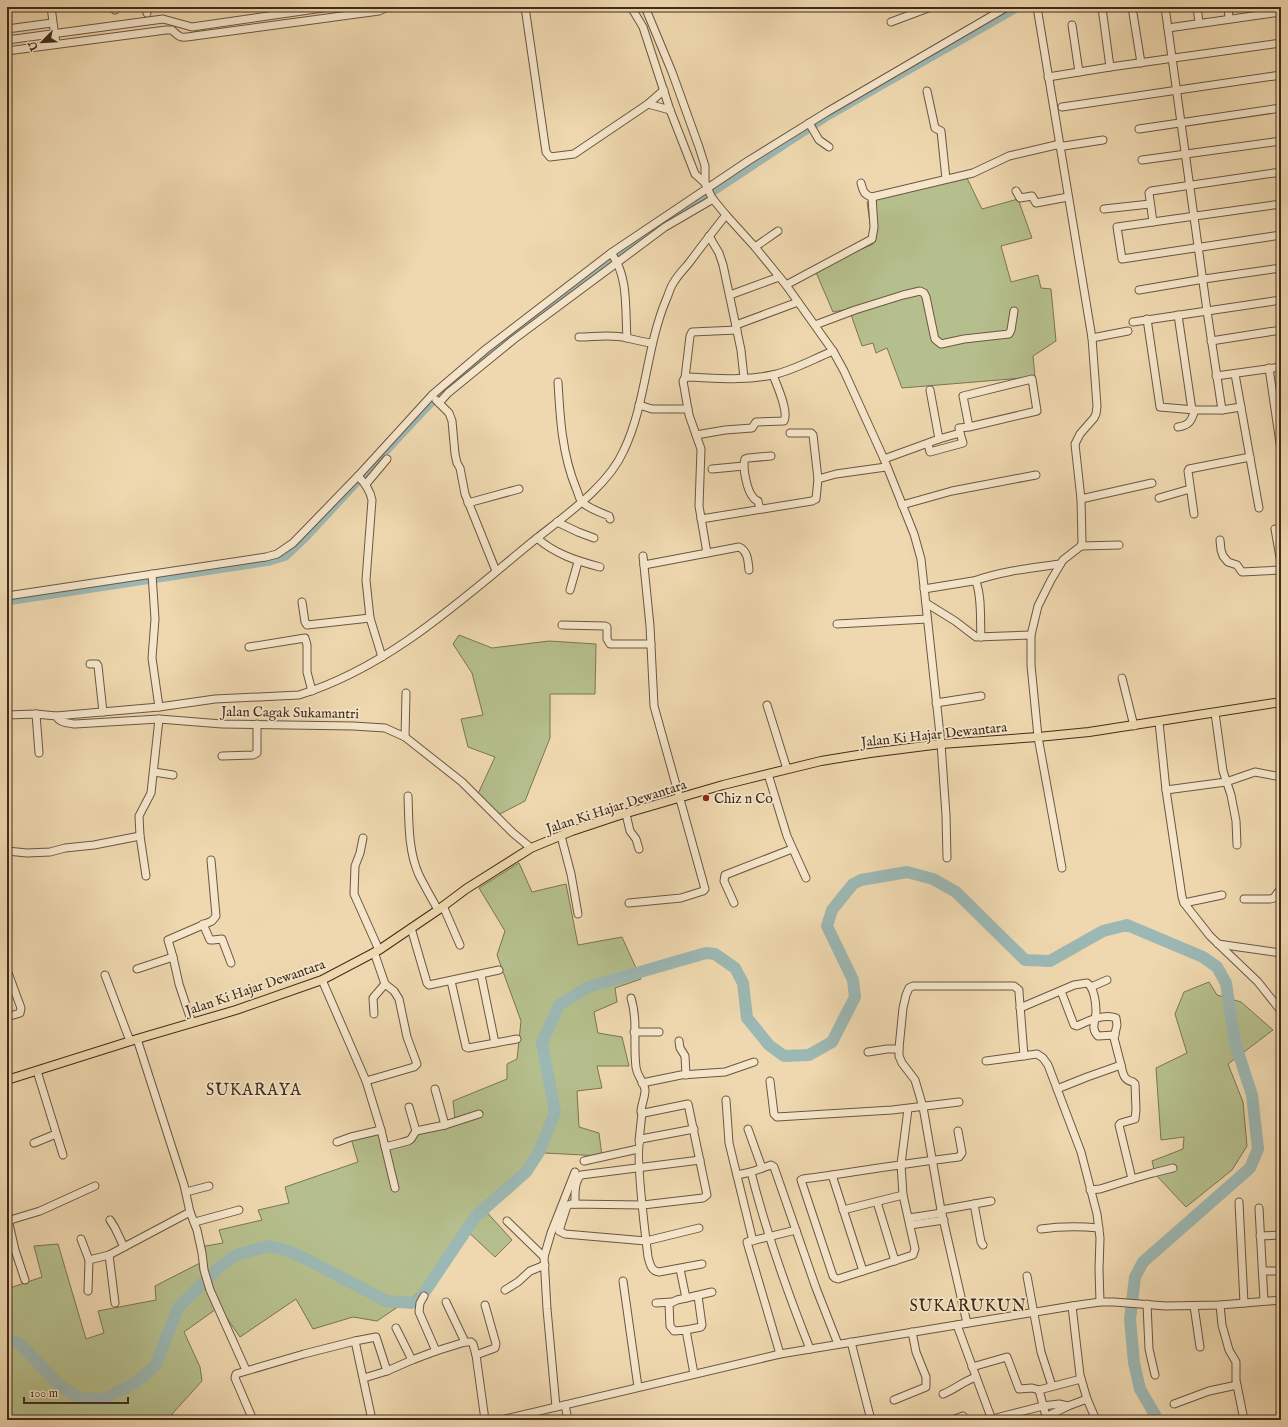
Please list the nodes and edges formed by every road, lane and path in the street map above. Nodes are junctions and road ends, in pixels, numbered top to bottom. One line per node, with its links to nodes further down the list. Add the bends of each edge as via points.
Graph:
1 (51, 7): 20 (street)
2 (330, 7): 18 (street, via 192,27)
3 (387, 7): 25 (street, via 379,11 182,38)
4 (525, 7): 42 (street, via 547,155 550,157 574,154)
5 (631, 7): 38 (street, via 643,27)
6 (645, 7): 34 (street)
7 (931, 7): 19 (street)
8 (1007, 7): 47 (street)
9 (1132, 7): 32 (street)
10 (1165, 7): 23 (street)
11 (1197, 7): 21 (street)
12 (1228, 7): 17 (street)
13 (1102, 8): 33 (street)
14 (1037, 9): 37 (street)
15 (1260, 10): 16 (street); 17 (street)
16 (1281, 12)
17 (1230, 18): 21 (street)
18 (175, 22): 25 (street); 26 (street, via 163,19)
19 (891, 22)
20 (52, 23): 24 (street); 26 (street)
21 (1199, 23): 23 (street)
22 (1072, 25): 35 (street)
23 (1168, 28): 31 (street)
24 (7, 29)
25 (172, 30): 29 (street)
26 (54, 34): 27 (street); 29 (street)
27 (7, 40)
28 (1281, 43): 31 (street)
29 (56, 44): 30 (street)
30 (7, 51)
31 (1172, 59): 32 (street); 40 (street)
32 (1141, 63): 33 (street)
33 (1110, 67): 35 (street)
34 (672, 72): 38 (street); 49 (street)
35 (1079, 72): 37 (street)
36 (1281, 75): 40 (street)
37 (1048, 77): 53 (street)
38 (659, 78): 39 (street)
39 (664, 90): 42 (street); 45 (street)
40 (1176, 90): 43 (street); 46 (street)
41 (927, 91): 58 (street, via 936,128 941,131)
42 (648, 104): 45 (street)
43 (1062, 107)
44 (1281, 108): 46 (street)
45 (670, 110): 52 (street)
46 (1181, 123): 48 (street); 55 (street)
47 (810, 124): 54 (street, via 819,140); 62 (street, via 748,161)
48 (1138, 129)
49 (696, 140): 52 (street); 62 (street, via 705,166)
50 (1103, 140): 53 (street)
51 (1281, 141): 55 (street)
52 (684, 144): 62 (street, via 695,174)
53 (1060, 145): 58 (street, via 1009,156 973,173); 64 (street)
54 (829, 148)
55 (1185, 155): 56 (street); 60 (street)
56 (1142, 160)
57 (1281, 172): 60 (street)
58 (946, 179): 63 (street)
59 (861, 183): 63 (street, via 864,193)
60 (1190, 185): 65 (street, via 1151,191 1148,193); 69 (street)
61 (1016, 191): 64 (street, via 1020,198 1032,196 1036,203)
62 (709, 192): 68 (street); 76 (street); 76 (street, via 665,227)
63 (872, 197): 80 (street, via 872,239)
64 (1068, 197): 97 (street)
65 (1150, 204): 67 (street); 70 (street)
66 (1281, 204): 69 (street)
67 (1104, 209)
68 (726, 215): 73 (street); 74 (street)
69 (1195, 216): 70 (street); 75 (street)
70 (1153, 222): 75 (street, via 1117,227 1122,259)
71 (778, 232): 74 (street)
72 (1281, 235): 75 (street)
73 (711, 239): 82 (street, via 723,265); 99 (street, via 674,282)
74 (755, 247): 78 (street)
75 (1199, 247): 79 (street)
76 (614, 258): 94 (street); 94 (street); 96 (street, via 624,282)
77 (1281, 268): 79 (street)
78 (779, 276): 80 (street); 82 (street)
79 (1204, 279): 81 (street); 86 (street)
80 (786, 285): 84 (street)
81 (1139, 290)
82 (730, 295): 91 (street)
83 (1281, 300): 86 (street)
84 (798, 302): 90 (street); 91 (street)
85 (1014, 311): 90 (street, via 1009,334 940,344 935,339 926,297 920,291)
86 (1207, 311): 87 (street); 98 (street)
87 (1178, 315): 88 (street); 115 (street)
88 (1147, 319): 89 (street); 115 (street, via 1160,406)
89 (1133, 322)
90 (815, 325): 100 (street)
91 (737, 327): 106 (street, via 692,332); 107 (street)
92 (1128, 330): 97 (street)
93 (1281, 330): 98 (street)
94 (511, 336): 110 (street); 110 (street, via 448,393)
95 (578, 337): 96 (street)
96 (627, 338): 99 (street)
97 (1092, 338): 139 (street, via 1096,414 1075,444)
98 (1211, 341): 105 (street)
99 (652, 343): 112 (street)
100 (833, 351): 104 (street); 128 (street)
101 (1281, 367): 102 (street)
102 (1269, 368): 103 (street); 111 (street)
103 (1236, 374): 105 (street); 113 (street)
104 (773, 375): 107 (street); 121 (street, via 785,411 784,421 756,422 752,428)
105 (1216, 376): 116 (street)
106 (685, 378): 107 (street); 114 (street, via 683,386)
107 (744, 378)
108 (558, 382): 140 (street, via 565,451)
109 (930, 390): 122 (street)
110 (436, 399): 134 (street); 141 (street, via 449,413 452,421 455,454)
111 (1277, 403): 124 (street)
112 (639, 405): 114 (street, via 652,409); 140 (street, via 625,450 614,469)
113 (1241, 407): 116 (street); 126 (street)
114 (688, 409): 121 (street)
115 (1193, 410): 116 (street); 118 (street, via 1187,425)
116 (1222, 410)
117 (969, 427): 117 (street, via 1037,411 1032,379 963,396); 120 (street, via 959,428)
118 (1178, 427)
119 (790, 433): 133 (street, via 812,433)
120 (960, 433): 122 (street); 123 (street, via 963,443 930,452)
121 (696, 435): 147 (street, via 701,449)
122 (939, 439): 123 (street)
123 (928, 444): 128 (street)
124 (1281, 450)
125 (771, 456): 129 (street, via 745,459)
126 (1250, 457): 137 (street, via 1189,469); 143 (street)
127 (387, 459): 134 (street)
128 (884, 459): 130 (street)
129 (744, 466): 131 (street); 144 (street, via 750,494 758,501)
130 (886, 467): 133 (street); 142 (street)
131 (712, 469)
132 (1036, 475): 142 (street, via 952,491)
133 (818, 479): 144 (street, via 815,500)
134 (362, 480): 166 (street, via 293,543 276,554); 173 (street, via 372,500 366,580)
135 (1152, 483): 139 (street)
136 (519, 489): 141 (street)
137 (1190, 489): 138 (street); 145 (street)
138 (1159, 498)
139 (1081, 499): 155 (street)
140 (581, 501): 146 (street, via 609,516); 148 (street)
141 (468, 503): 165 (street)
142 (902, 505): 168 (street, via 918,547)
143 (1259, 508)
144 (760, 509): 147 (street)
145 (1194, 514)
146 (610, 519)
147 (701, 519): 156 (street)
148 (557, 522): 150 (street); 151 (street)
149 (1275, 529): 152 (street)
150 (537, 538): 158 (street, via 555,551); 165 (street)
151 (594, 538)
152 (1279, 539): 159 (street)
153 (1220, 540): 164 (street, via 1223,556 1228,562 1237,565 1241,572)
154 (1118, 545): 155 (street)
155 (1081, 546): 160 (street)
156 (707, 553): 161 (street); 163 (street, via 742,548 747,554)
157 (642, 556): 161 (street)
158 (578, 562): 162 (street); 169 (street)
159 (1281, 563)
160 (1060, 564): 167 (street, via 1015,570); 177 (street, via 1038,606)
161 (644, 565): 179 (street)
162 (600, 567)
163 (749, 570)
164 (1281, 570)
165 (496, 572): 181 (street, via 436,620)
166 (152, 578): 170 (street); 190 (street, via 156,619 152,658)
167 (974, 581): 168 (street); 178 (street, via 981,605)
168 (924, 589): 172 (street)
169 (570, 590)
170 (7, 596)
171 (302, 602): 173 (street, via 307,625)
172 (926, 603): 174 (street); 178 (street, via 955,621 974,637)
173 (370, 618): 181 (street)
174 (927, 619): 175 (street); 188 (street)
175 (837, 624)
176 (562, 625): 179 (street, via 606,626 610,644)
177 (1030, 635): 178 (street); 201 (street)
178 (980, 637)
179 (650, 644): 213 (street, via 654,706)
180 (249, 646): 184 (street, via 305,638 307,672)
181 (382, 657): 184 (street)
182 (90, 664): 191 (street, via 98,665)
183 (1122, 678): 199 (street)
184 (312, 691): 190 (street, via 292,696 215,699)
185 (406, 693): 200 (street)
186 (981, 696): 188 (street)
187 (1281, 702): 192 (main road, Jalan Ki Hajar Dewantara)
188 (936, 703): 202 (street)
189 (767, 705): 205 (street)
190 (159, 707): 191 (street)
191 (103, 712): 195 (street)
192 (1215, 713): 197 (main road, Jalan Ki Hajar Dewantara); 210 (street)
193 (36, 714): 194 (street, Jalan Cagak Sukamantri); 195 (street, Jalan Cagak Sukamantri); 203 (street)
194 (7, 715)
195 (56, 716): 196 (street, Jalan Cagak Sukamantri, via 63,722 75,724)
196 (159, 719): 198 (street, Jalan Cagak Sukamantri); 206 (street)
197 (1159, 722): 199 (main road, Jalan Ki Hajar Dewantara); 211 (street)
198 (257, 724): 200 (street, Jalan Cagak Sukamantri, via 380,727); 204 (street, via 257,753)
199 (1134, 726): 201 (main road, Jalan Ki Hajar Dewantara)
200 (405, 737): 219 (street, Jalan Cagak Sukamantri, via 462,782)
201 (1038, 737): 202 (main road, Jalan Ki Hajar Dewantara); 225 (street)
202 (942, 744): 205 (main road, Jalan Ki Hajar Dewantara, via 863,754); 223 (street)
203 (39, 753)
204 (222, 756)
205 (787, 769): 207 (main road, Jalan Ki Hajar Dewantara)
206 (154, 772): 208 (street); 215 (street, via 151,793 139,816)
207 (768, 774): 213 (main road, Jalan Ki Hajar Dewantara); 221 (street)
208 (173, 775)
209 (1281, 777): 210 (street, via 1255,772)
210 (1226, 782): 211 (street); 218 (street, via 1236,821)
211 (1166, 790): 235 (street, via 1179,888)
212 (408, 796): 236 (street, via 410,836 415,865)
213 (679, 799): 214 (main road, Jalan Ki Hajar Dewantara); 233 (street, via 705,889 681,898)
214 (626, 814): 216 (main road, Jalan Ki Hajar Dewantara); 220 (street, via 630,832)
215 (140, 836): 222 (street, via 50,852 27,854); 226 (street)
216 (562, 836): 219 (main road, Jalan Ki Hajar Dewantara); 237 (street)
217 (363, 838): 242 (street, via 355,866 354,894)
218 (1237, 845)
219 (531, 848): 236 (main road, Jalan Ki Hajar Dewantara)
220 (639, 849)
221 (792, 849): 227 (street); 234 (street, via 725,875 724,881)
222 (7, 851)
223 (948, 858)
224 (211, 860): 238 (street, via 216,916)
225 (1062, 868)
226 (146, 876)
227 (806, 878)
228 (7, 889): 231 (street)
229 (1281, 892): 232 (street, via 1270,899)
230 (1222, 895): 235 (street)
231 (7, 899)
232 (1244, 899)
233 (630, 903)
234 (734, 903)
235 (1184, 903): 240 (street)
236 (441, 908): 239 (main road, Jalan Ki Hajar Dewantara); 241 (street)
237 (578, 914)
238 (204, 924): 244 (street, via 168,940); 245 (street, via 210,940 222,939)
239 (411, 928): 242 (main road, Jalan Ki Hajar Dewantara); 253 (street, via 429,985)
240 (1218, 944): 243 (street); 259 (street, via 1258,982)
241 (460, 945)
242 (377, 951): 251 (main road, Jalan Ki Hajar Dewantara); 254 (street)
243 (1281, 953)
244 (173, 957): 246 (street); 263 (street)
245 (231, 963)
246 (137, 969)
247 (7, 970): 261 (street, via 21,1008 20,1013)
248 (500, 970): 250 (street)
249 (105, 975): 268 (street)
250 (481, 975): 253 (street); 270 (street)
251 (322, 980): 263 (main road, Jalan Ki Hajar Dewantara); 280 (street)
252 (1107, 980): 255 (street)
253 (451, 981): 270 (street, via 464,1045 468,1048)
254 (385, 984): 260 (street, via 373,998); 280 (street, via 394,990 399,999 407,1037 417,1064)
255 (1091, 987): 256 (street, via 1084,983); 262 (street)
256 (1061, 991): 258 (street); 262 (street, via 1074,1025)
257 (631, 998): 264 (street, via 635,1013)
258 (1020, 1008): 271 (street, via 1019,990 1014,986 913,986 906,995); 273 (street)
259 (1281, 1011)
260 (374, 1014)
261 (7, 1018)
262 (1095, 1019): 266 (street, via 1093,1026 1097,1035); 266 (street, via 1112,1016 1116,1018)
263 (192, 1023): 268 (main road, Jalan Ki Hajar Dewantara)
264 (634, 1032): 265 (street); 282 (street, via 636,1069)
265 (659, 1032)
266 (1115, 1035): 276 (street)
267 (517, 1039): 270 (street)
268 (134, 1040): 277 (main road, Jalan Ki Hajar Dewantara); 320 (street)
269 (679, 1041): 278 (street, via 685,1056)
270 (495, 1043)
271 (899, 1049): 272 (street); 287 (street, via 902,1063 915,1080)
272 (868, 1052)
273 (1024, 1056): 274 (street); 284 (street, via 1037,1054 1044,1058)
274 (986, 1061)
275 (754, 1062): 278 (street, via 725,1072)
276 (1120, 1065): 284 (street); 315 (street, via 1125,1079 1134,1083 1136,1097 1135,1119 1119,1125)
277 (37, 1071): 279 (main road, Jalan Ki Hajar Dewantara); 298 (street)
278 (686, 1075): 282 (street)
279 (7, 1080)
280 (366, 1081): 295 (street)
281 (770, 1081): 289 (street, via 774,1114 777,1117)
282 (642, 1083): 290 (street, via 645,1092 640,1110)
283 (435, 1089): 292 (street)
284 (1057, 1089): 319 (street, via 1081,1152)
285 (726, 1100): 313 (street, via 729,1143)
286 (959, 1102): 287 (street)
287 (923, 1106): 289 (street); 305 (street)
288 (409, 1107): 296 (street)
289 (908, 1109): 307 (street)
290 (642, 1113): 293 (street, via 687,1104); 301 (street)
291 (478, 1114): 292 (street)
292 (445, 1125): 296 (street)
293 (694, 1129): 301 (street, via 643,1139); 304 (street)
294 (748, 1129): 309 (street)
295 (381, 1130): 299 (street); 302 (street)
296 (416, 1131): 302 (street, via 408,1141)
297 (958, 1131): 305 (street, via 961,1156)
298 (56, 1134): 300 (street); 303 (street)
299 (337, 1142)
300 (34, 1143)
301 (638, 1145): 306 (street); 308 (street)
302 (385, 1147): 318 (street)
303 (63, 1155)
304 (700, 1160): 308 (street); 327 (street, via 708,1192 706,1196)
305 (931, 1160): 307 (street); 332 (street)
306 (584, 1161)
307 (901, 1164): 314 (street); 321 (street)
308 (639, 1168): 325 (street, via 581,1175 576,1185); 327 (street)
309 (762, 1168): 312 (street); 341 (street, via 771,1165 774,1167)
310 (1173, 1168): 315 (street)
311 (575, 1172): 352 (street)
312 (751, 1172): 313 (street); 344 (street)
313 (737, 1175): 347 (street)
314 (832, 1175): 330 (street); 358 (street, via 801,1180 833,1276 838,1279)
315 (1132, 1179): 319 (street)
316 (95, 1186): 333 (street, via 40,1211)
317 (209, 1186): 320 (street)
318 (395, 1188)
319 (1090, 1190): 339 (street)
320 (186, 1192): 331 (street)
321 (903, 1195): 323 (street); 337 (street)
322 (992, 1201): 326 (street)
323 (877, 1202): 330 (street); 354 (street)
324 (1239, 1202): 377 (street)
325 (575, 1204): 327 (street); 346 (street, via 567,1206 559,1229 561,1233)
326 (974, 1204): 332 (street); 348 (street)
327 (643, 1205): 346 (street)
328 (1259, 1208): 343 (street)
329 (239, 1210): 336 (street)
330 (843, 1210): 358 (street)
331 (190, 1212): 336 (street); 349 (street)
332 (942, 1215): 337 (street); 384 (street)
333 (8, 1219): 350 (street)
334 (110, 1220): 349 (street)
335 (507, 1221): 352 (street)
336 (195, 1222): 400 (street, via 210,1290)
337 (910, 1222): 354 (street, via 914,1252)
338 (699, 1228): 346 (street)
339 (1099, 1228): 340 (street, via 1078,1226); 374 (street)
340 (1041, 1229)
341 (796, 1230): 344 (street); 392 (street)
342 (1281, 1235): 343 (street)
343 (1260, 1236): 359 (street)
344 (770, 1237): 347 (street); 394 (street)
345 (81, 1239): 353 (street)
346 (646, 1241): 357 (street, via 648,1257 655,1271)
347 (753, 1241): 397 (street, via 748,1242)
348 (983, 1245)
349 (124, 1247): 351 (street)
350 (11, 1251): 362 (street)
351 (109, 1255): 353 (street); 375 (street)
352 (544, 1257): 356 (street)
353 (89, 1260): 365 (street)
354 (895, 1261): 358 (street)
355 (702, 1264): 357 (street)
356 (544, 1265): 364 (street, via 530,1271); 418 (street)
357 (680, 1269): 369 (street)
358 (863, 1271)
359 (1263, 1271): 360 (street); 371 (street)
360 (1281, 1271)
361 (1027, 1276): 383 (street)
362 (25, 1280)
363 (623, 1281): 409 (street)
364 (505, 1290)
365 (88, 1291)
366 (712, 1292): 368 (street)
367 (424, 1296): 395 (street, via 419,1312)
368 (698, 1296): 369 (street); 387 (street, via 702,1325)
369 (686, 1298): 373 (street)
370 (1281, 1300): 371 (street)
371 (1264, 1301): 377 (street)
372 (446, 1302): 390 (street)
373 (672, 1302): 376 (street); 387 (street, via 668,1309 670,1326 674,1331)
374 (1100, 1302): 378 (street); 381 (street)
375 (115, 1303)
376 (656, 1303)
377 (1244, 1303): 380 (street)
378 (1145, 1304): 382 (street); 403 (street, via 1149,1349)
379 (485, 1305): 396 (street, via 496,1344 495,1348)
380 (1220, 1305): 382 (street); 407 (street, via 1229,1350 1236,1362)
381 (1072, 1306): 383 (street); 406 (street)
382 (1194, 1306): 393 (street)
383 (1033, 1313): 384 (street); 408 (street, via 1041,1352)
384 (967, 1323): 385 (street)
385 (957, 1325): 388 (street); 399 (street)
386 (396, 1328): 398 (street)
387 (686, 1330): 402 (street)
388 (912, 1332): 391 (street); 413 (street, via 916,1352 926,1377 926,1387)
389 (355, 1341): 400 (street); 401 (street, via 376,1337); 405 (street)
390 (465, 1342): 395 (street); 396 (street, via 473,1344)
391 (851, 1342): 392 (street); 427 (street)
392 (838, 1344): 394 (street)
393 (1200, 1347)
394 (810, 1349): 397 (street)
395 (436, 1351): 398 (street)
396 (476, 1354): 424 (street)
397 (780, 1354): 402 (street)
398 (412, 1360): 401 (street)
399 (972, 1367): 404 (street); 410 (street, via 1007,1358 1019,1389)
400 (246, 1370): 422 (street, via 236,1374 235,1378)
401 (387, 1371): 405 (street)
402 (694, 1374): 409 (street)
403 (1155, 1375)
404 (976, 1377): 411 (street); 420 (street)
405 (364, 1378): 423 (street)
406 (1081, 1379): 408 (street); 412 (street)
407 (1237, 1385): 414 (street, via 1209,1391); 430 (street)
408 (1052, 1386): 410 (street)
409 (638, 1387): 415 (street)
410 (1039, 1390): 416 (street)
411 (943, 1394)
412 (1087, 1399): 417 (street); 429 (street)
413 (894, 1400)
414 (1174, 1404)
415 (565, 1405): 418 (street); 426 (street)
416 (1043, 1406): 417 (street); 420 (street); 421 (street)
417 (1068, 1406): 421 (street)
418 (556, 1407): 425 (street)
419 (963, 1416): 428 (street)
420 (992, 1419)
421 (1047, 1419)
422 (253, 1420)
423 (372, 1420)
424 (485, 1420)
425 (501, 1420)
426 (568, 1420)
427 (871, 1420)
428 (952, 1420)
429 (1096, 1420)
430 (1244, 1420)

